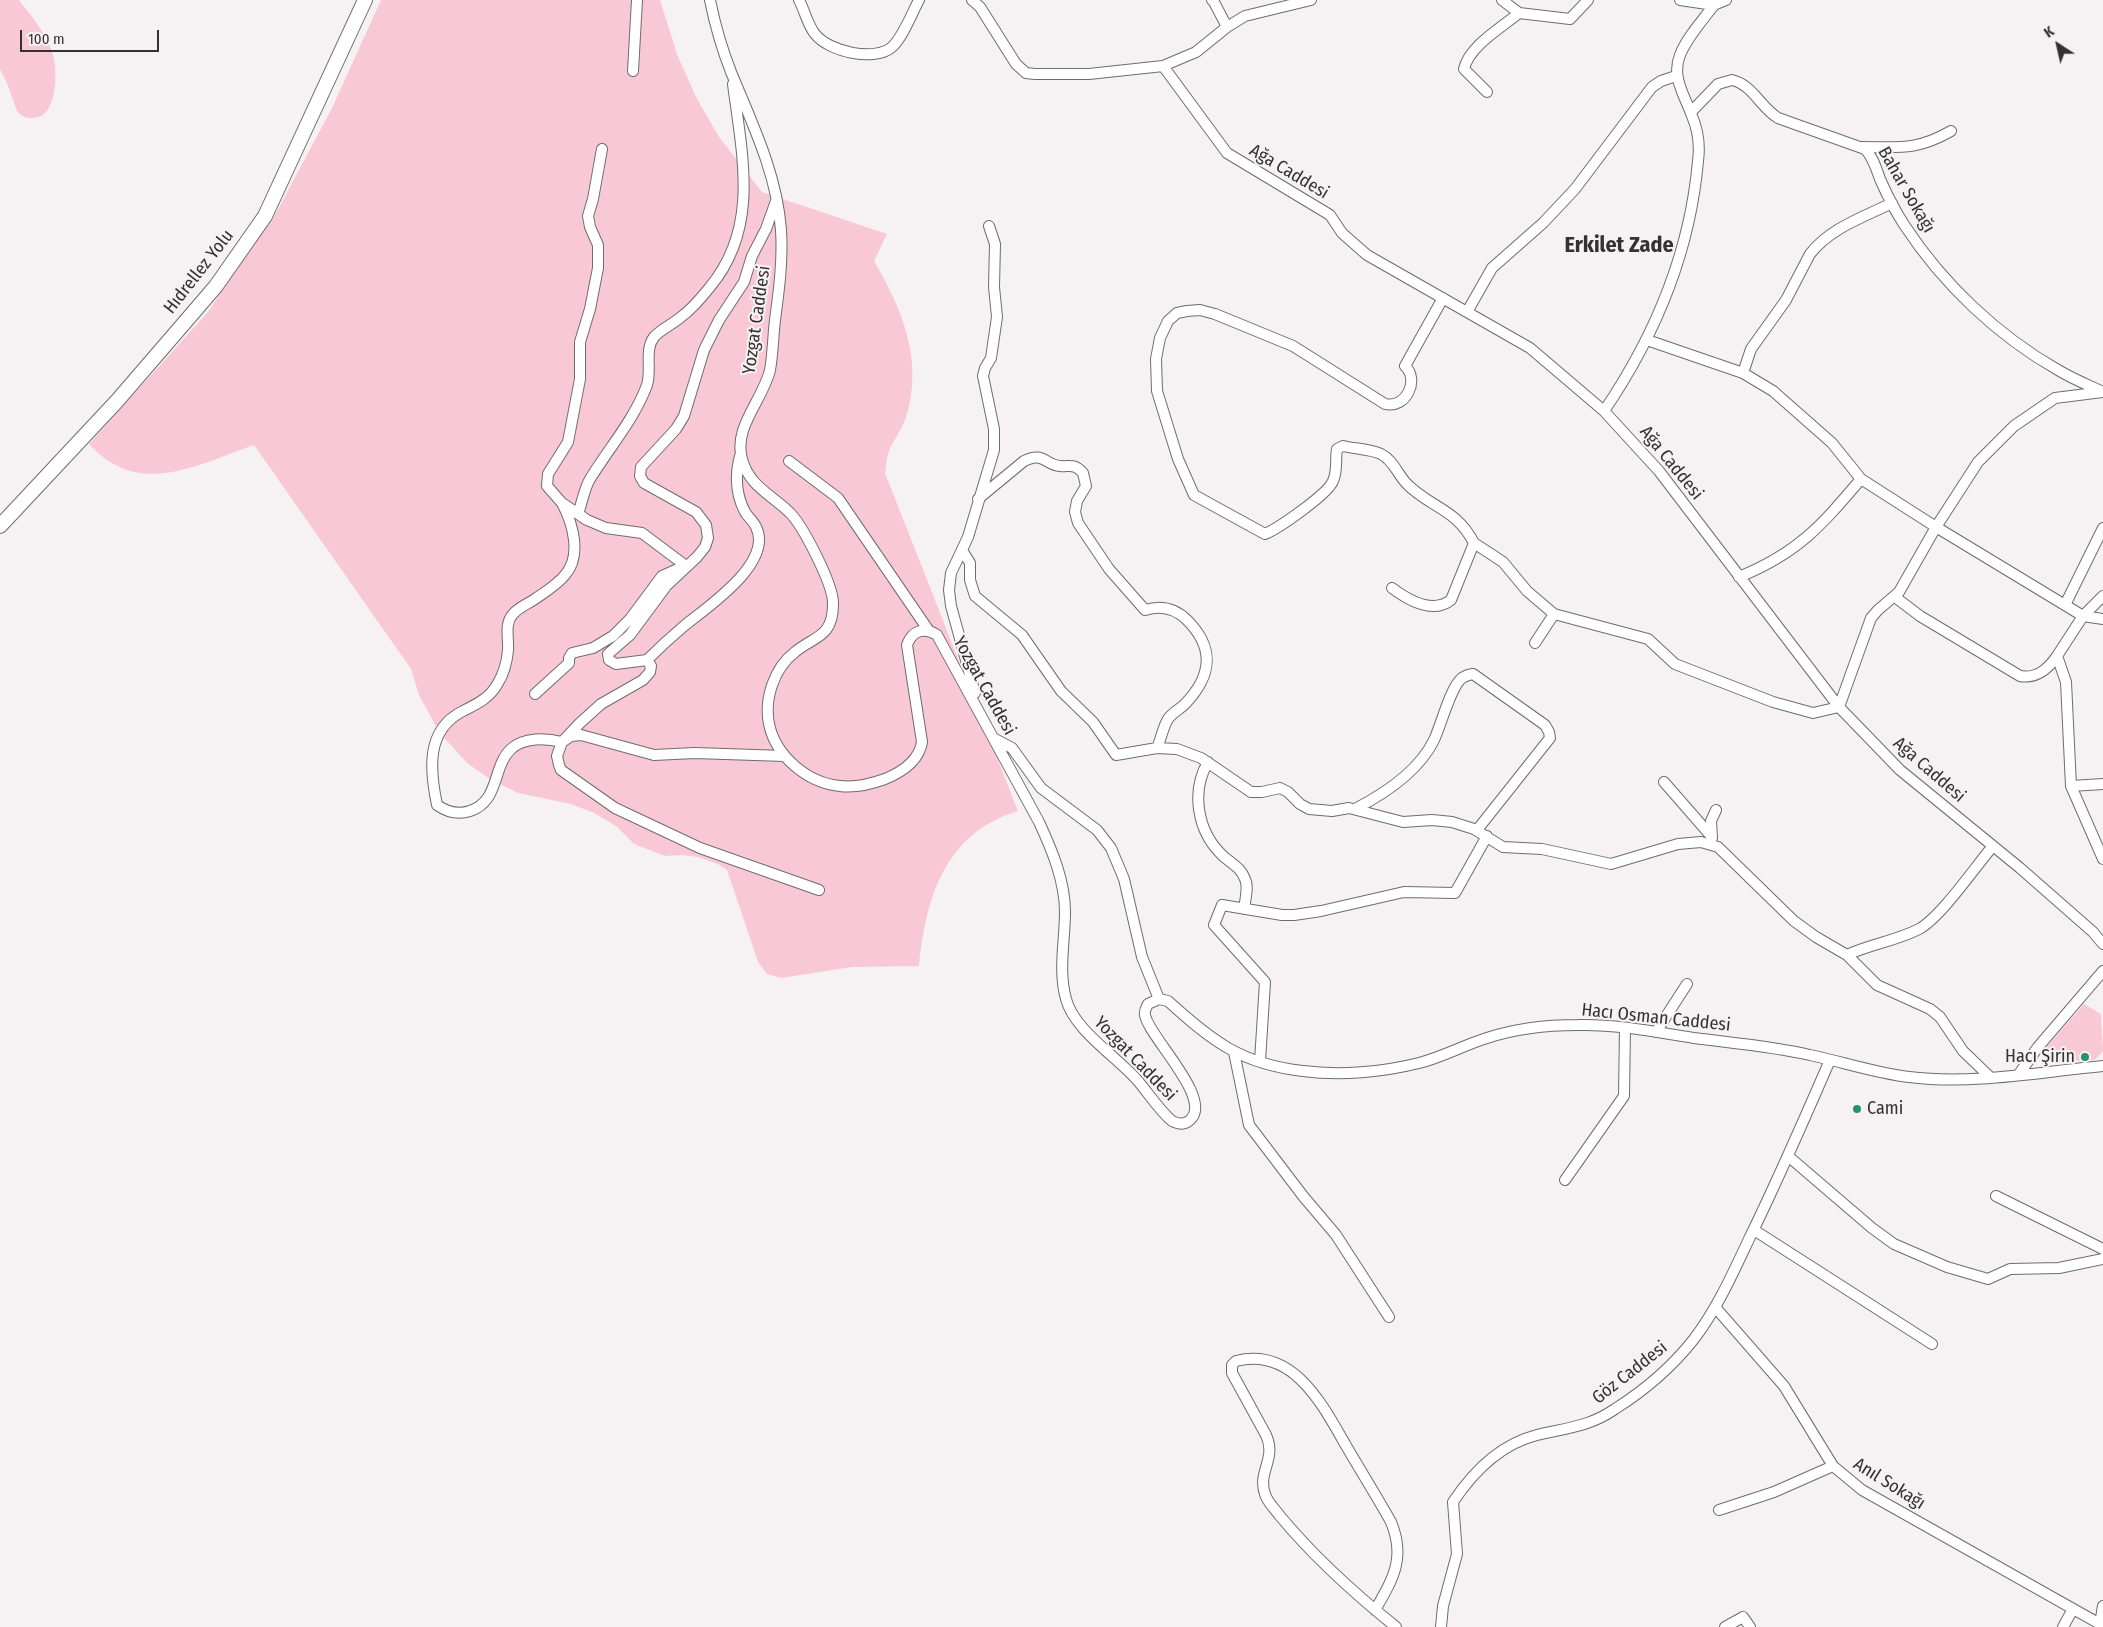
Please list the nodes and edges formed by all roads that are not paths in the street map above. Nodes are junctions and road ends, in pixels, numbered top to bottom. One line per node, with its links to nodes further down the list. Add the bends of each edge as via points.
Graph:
1 (365, 0): 40 (street, Hıdrellez Yolu, via 265,216 216,286 117,401)
2 (637, 0): 17 (street)
3 (710, 0): 18 (street, Yozgat Caddesi)
4 (799, 0): 5 (street, via 809,25 822,42 841,51 860,53 881,53 894,46)
5 (918, 0)
6 (972, 0): 16 (street, via 980,7 1016,64 1026,73 1089,74)
7 (1212, 0): 15 (street)
8 (1311, 0): 15 (street, via 1255,13)
9 (1502, 0): 14 (street)
10 (1588, 0): 14 (street, via 1570,19)
11 (1680, 0): 13 (street)
12 (1726, 0): 13 (street)
13 (1714, 4): 19 (street, via 1681,53)
14 (1519, 13): 20 (street, via 1466,60 1464,69)
15 (1227, 27): 16 (street, via 1196,52)
16 (1164, 66): 28 (street, Ağa Caddesi, via 1227,153 1330,215 1342,233 1367,255)
17 (633, 71)
18 (732, 73): 25 (street, Yozgat Caddesi, via 755,126); 39 (street, via 745,190 738,237 726,264 709,288 652,342 647,384 618,440 589,480)
19 (1676, 76): 21 (street); 29 (street, via 1652,87 1575,189 1543,223 1492,268)
20 (1487, 92)
21 (1690, 112): 23 (street, Bahar Sokağı, via 1718,84 1732,80 1747,87 1778,118); 30 (street, via 1699,148 1691,215 1673,279)
22 (1951, 131): 23 (street, via 1909,147)
23 (1861, 147): 26 (street, Bahar Sokağı, via 1871,156)
24 (602, 149): 38 (street, via 588,216 598,245 599,260 590,310 580,342 579,384 568,442 547,478 549,490)
25 (777, 200): 34 (street, Yozgat Caddesi, via 782,258 769,372 741,434); 45 (street, via 744,282 704,350 684,416 640,471 641,480 646,485 692,509 703,520 708,532 706,543)
26 (1892, 203): 31 (street, via 1837,230 1816,246 1783,305 1751,349); 32 (street, Bahar Sokağı, via 1926,255 1986,318 2040,359)
27 (989, 226): 37 (street, via 995,244 997,317 991,358 984,376 995,443)
28 (1443, 298): 29 (street, Ağa Caddesi); 43 (street, via 1405,366 1412,378 1411,388 1394,405 1385,404 1293,346 1200,310 1178,313 1168,321 1157,348 1155,380 1178,459 1194,495 1265,534 1276,530 1327,490 1335,477 1337,449 1343,446 1385,456 1412,489 1456,518)
29 (1467, 312): 33 (street, Ağa Caddesi, via 1530,348)
30 (1647, 340): 31 (street); 33 (street)
31 (1743, 374): 36 (street, via 1774,391 1817,428)
32 (2103, 392): 41 (street, via 2055,398 2014,426 1978,462)
33 (1604, 411): 46 (street, Ağa Caddesi, via 1659,472)
34 (741, 454): 57 (street, via 738,492 756,528 755,555 726,593); 64 (street, Yozgat Caddesi, via 752,479 797,522 829,582 833,598 833,612 825,630 787,659 771,689 768,707 770,727)
35 (789, 461): 54 (street, via 838,498)
36 (1861, 479): 41 (street); 46 (street, via 1810,536 1772,562)
37 (978, 499): 44 (street); 63 (street, via 1024,461 1033,458 1072,466 1083,473 1086,486 1076,501 1076,518 1109,570 1145,610 1162,607 1180,614 1191,624 1206,650 1208,663 1205,675 1186,703 1168,718)
38 (562, 503): 39 (street); 62 (street, via 574,539 570,568 560,581 513,614 508,624 506,660 499,683 485,699 457,715 440,733 431,765 437,806 455,813 473,810 491,793 506,754 514,747 537,739)
39 (578, 514): 45 (street, via 606,528 642,533)
40 (0, 526)
41 (1936, 527): 49 (street); 50 (street)
42 (2103, 528): 50 (street)
43 (1474, 543): 47 (street, via 1447,603 1438,606 1422,604); 51 (street, via 1503,562 1527,591)
44 (962, 550): 60 (street, via 952,573 949,598); 63 (street, via 970,563 970,580 976,596 1022,635 1061,691 1093,722 1113,753 1121,756)
45 (686, 566): 57 (street, via 658,595 630,635 608,654 610,662 616,664); 58 (street, via 662,576 613,636 592,648 572,653 569,663)
46 (1739, 577): 59 (street, Ağa Caddesi)
47 (1392, 588)
48 (2103, 596): 52 (street)
49 (1895, 597): 56 (street, via 1920,616 2020,676 2038,675); 59 (street, via 1871,618)
50 (2065, 605): 52 (street)
51 (1554, 614): 55 (street); 59 (street, via 1648,639 1675,664 1773,702 1813,713)
52 (2083, 616): 53 (street); 56 (street)
53 (2103, 619)
54 (929, 631): 60 (street, Yozgat Caddesi, via 941,639); 64 (street, Yozgat Caddesi, via 915,633 907,644 922,737 920,751 908,766 881,780 842,786 813,778)
55 (1535, 643)
56 (2057, 656): 68 (street, via 2066,682)
57 (647, 660): 62 (street, via 651,666 647,677 601,704)
58 (535, 694)
59 (1838, 707): 74 (street, Ağa Caddesi, via 1900,770)
60 (980, 711): 61 (street, Yozgat Caddesi)
61 (995, 738): 82 (street, via 1012,748 1041,788 1097,830 1111,848 1124,879 1142,957); 82 (street, Yozgat Caddesi, via 1042,830 1062,883 1065,914 1062,967 1066,999 1072,1014 1087,1033 1124,1066 1169,1118 1176,1123 1184,1123 1195,1112 1191,1092 1178,1067 1151,1030 1145,1015 1148,1004)
62 (562, 742): 64 (street, via 571,736 581,735 654,755); 76 (street, via 557,756 561,770 615,808 700,848)
63 (1157, 748): 65 (street, via 1186,751)
64 (785, 756)
65 (1208, 762): 69 (street, via 1251,792 1280,788 1309,808); 77 (street, via 1198,787 1200,814 1216,849 1240,868 1245,877)
66 (1664, 782): 73 (street)
67 (2103, 784): 68 (street)
68 (2071, 786): 75 (street)
69 (1355, 810): 71 (street, via 1394,821 1442,821); 71 (street, via 1395,785 1417,763 1433,742 1457,684 1465,676 1473,674 1545,725 1550,735)
70 (1716, 810): 73 (street, via 1711,821)
71 (1477, 830): 72 (street)
72 (1487, 836): 73 (street, via 1503,847 1542,849 1611,864 1678,844); 77 (street, via 1455,892 1404,892 1294,915)
73 (1712, 841): 79 (street, via 1794,921)
74 (1993, 846): 78 (street, Ağa Caddesi, via 2094,932); 79 (street, via 1931,921 1910,933)
75 (2103, 859)
76 (820, 890)
77 (1244, 909): 87 (street, via 1222,905 1214,925 1265,982)
78 (2103, 944)
79 (1847, 955): 90 (street, via 1877,985 1930,1009 1940,1017 1963,1051)
80 (2103, 971): 89 (street)
81 (1687, 984): 84 (street)
82 (1164, 1000): 85 (street, Hacı Osman Caddesi, via 1210,1038)
83 (1625, 1028): 84 (street, Hacı Osman Caddesi); 87 (street, Hacı Osman Caddesi, via 1582,1024 1523,1029 1490,1037 1433,1059 1385,1069 1316,1072); 92 (street, via 1624,1096)
84 (1656, 1032): 86 (street, Hacı Osman Caddesi)
85 (1234, 1052): 87 (street, Hacı Osman Caddesi); 98 (street, via 1249,1125 1336,1235)
86 (1830, 1060): 90 (street, Hacı Osman Caddesi, via 1910,1077); 91 (street, Göz Caddesi)
87 (1260, 1061)
88 (2103, 1066): 89 (street, Hacı Osman Caddesi)
89 (2019, 1074): 90 (street, Hacı Osman Caddesi)
90 (1990, 1077)
91 (1788, 1156): 94 (street, Göz Caddesi); 96 (street, via 1883,1236 1910,1252 1960,1272 1988,1279 2010,1269 2059,1268)
92 (1565, 1180)
93 (1996, 1196): 95 (street)
94 (1754, 1230): 97 (street, Göz Caddesi); 99 (street)
95 (2103, 1248)
96 (2103, 1259)
97 (1715, 1307): 100 (street, Anıl Sokağı, via 1784,1386); 102 (street, Göz Caddesi, via 1679,1356 1614,1410 1578,1427 1536,1435 1516,1443 1494,1457 1467,1483 1453,1502 1457,1554)
98 (1388, 1317)
99 (1932, 1344)
100 (1833, 1466): 101 (street, via 1774,1492); 104 (street, Anıl Sokağı, via 1862,1490)
101 (1719, 1510)
102 (1443, 1606): 108 (street); 109 (street, Göz Caddesi)
103 (2103, 1606): 106 (street)
104 (2073, 1609): 106 (street, Anıl Sokağı); 112 (street)
105 (1375, 1610): 105 (street, via 1299,1539 1266,1497 1262,1480 1270,1457 1270,1446 1232,1373 1232,1365 1236,1361 1275,1363 1304,1382 1323,1406 1391,1522 1398,1546 1397,1563 1392,1580); 107 (street)
106 (2101, 1626)
107 (1396, 1627)
108 (1432, 1627)
109 (1441, 1627)
110 (1725, 1627): 111 (street, via 1743,1617)
111 (1750, 1627)
112 (2063, 1627)

